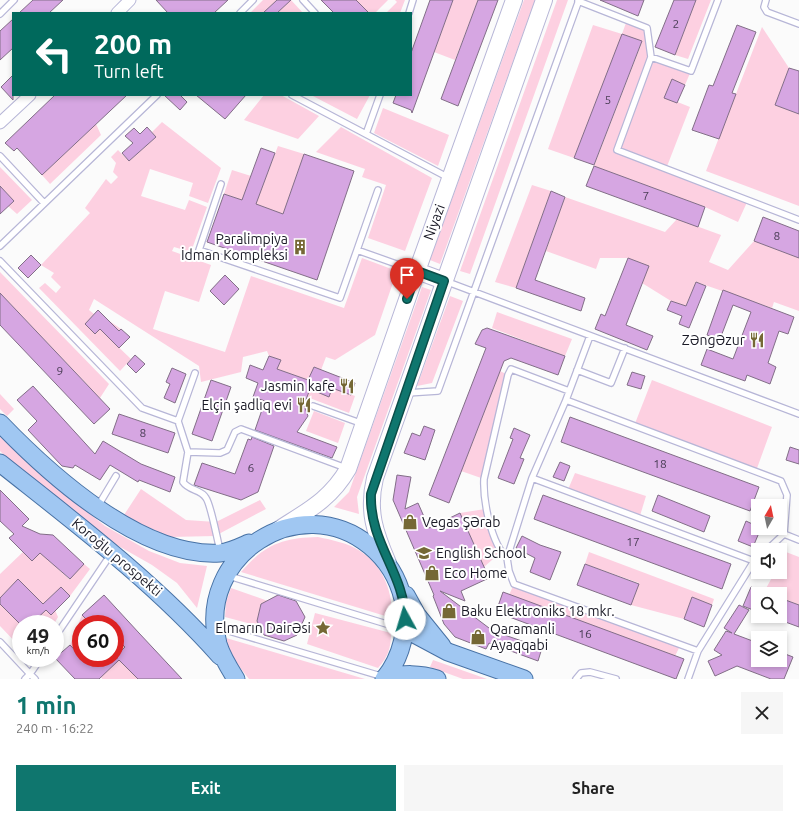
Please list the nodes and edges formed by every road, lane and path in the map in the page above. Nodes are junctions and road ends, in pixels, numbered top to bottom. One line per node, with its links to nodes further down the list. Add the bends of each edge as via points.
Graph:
1 (130, 0): 11 (street)
2 (253, 0): 12 (lane)
3 (303, 0): 13 (lane)
4 (414, 0): 14 (lane)
5 (514, 0): 25 (main road, Niyazi)
6 (544, 0): 34 (main road)
7 (578, 0): 17 (lane, via 647,28); 35 (lane)
8 (718, 0): 17 (lane, via 691,71)
9 (766, 0): 16 (lane, via 764,7 767,12)
10 (10, 1): 15 (lane)
11 (117, 12)
12 (241, 12)
13 (314, 12)
14 (409, 12)
15 (0, 14)
16 (799, 24)
17 (651, 57): 29 (lane, via 617,150)
18 (29, 96): 22 (street)
19 (156, 96): 28 (lane)
20 (294, 96): 23 (lane)
21 (380, 96): 23 (lane)
22 (0, 123)
23 (366, 134): 25 (lane)
24 (0, 156): 28 (lane)
25 (450, 178): 33 (main road, Niyazi)
26 (221, 184): 31 (lane, via 199,250 340,298)
27 (378, 190): 31 (lane)
28 (44, 203): 30 (lane)
29 (799, 220)
30 (0, 246)
31 (357, 250): 33 (lane)
32 (0, 261): 45 (lane, via 142,408)
33 (417, 271): 34 (main road); 47 (main road, Niyazi)
34 (444, 281): 35 (lane); 41 (main road)
35 (474, 291): 36 (lane); 41 (lane, via 438,391)
36 (590, 336): 37 (lane); 38 (lane)
37 (624, 348): 38 (lane, via 611,383); 44 (lane)
38 (577, 370): 40 (lane)
39 (195, 373): 45 (lane)
40 (569, 391): 42 (lane); 63 (lane, via 511,369 484,479 485,509 501,552)
41 (405, 394): 66 (main road, via 371,494 373,522)
42 (566, 400): 52 (lane); 53 (lane, via 781,480)
43 (313, 406): 47 (lane)
44 (799, 414)
45 (178, 421): 48 (lane)
46 (0, 423): 54 (main road, Koroğlu prospekti, via 20,444)
47 (363, 424): 50 (main road, Niyazi)
48 (188, 452): 50 (lane, via 227,450 235,432 241,429); 62 (lane, via 183,482 206,498)
49 (0, 463): 61 (main road, Koroğlu prospekti)
50 (348, 469): 55 (main road, Niyazi, via 325,499)
51 (116, 476): 54 (lane)
52 (532, 478): 63 (lane); 64 (lane)
53 (787, 499)
54 (97, 508): 62 (main road, Koroğlu prospekti, via 133,530 165,545)
55 (278, 530): 58 (main road); 66 (main road, via 299,525 321,525 343,530 362,540 379,554)
56 (783, 535): 60 (lane)
57 (786, 535): 59 (lane)
58 (260, 538): 62 (main road, Koroğlu prospekti, via 237,549); 67 (main road, via 246,549)
59 (799, 540)
60 (774, 543)
61 (112, 552): 68 (main road, Koroğlu prospekti); 69 (lane)
62 (221, 553)
63 (508, 558): 73 (lane, via 508,571 514,584)
64 (751, 558)
65 (751, 568): 73 (lane)
66 (392, 571): 71 (main road, via 405,609); 74 (main road, via 417,615)
67 (226, 575): 70 (main road, via 219,592); 71 (lane)
68 (163, 596): 70 (main road); 75 (main road, Koroğlu prospekti)
69 (64, 624)
70 (215, 627): 75 (main road); 78 (lane)
71 (405, 630): 74 (main road); 78 (main road, via 395,663)
72 (0, 642): 77 (lane)
73 (698, 651): 87 (lane)
74 (448, 652): 84 (main road)
75 (225, 661): 81 (street); 82 (main road)
76 (35, 667): 77 (lane)
77 (30, 674): 79 (lane); 80 (lane)
78 (385, 678): 83 (main road, via 417,674)
79 (25, 679)
80 (35, 679)
81 (230, 679)
82 (236, 679)
83 (437, 679)
84 (524, 679)
85 (576, 679): 86 (lane, via 581,673 590,672)
86 (616, 679)
87 (688, 679)

